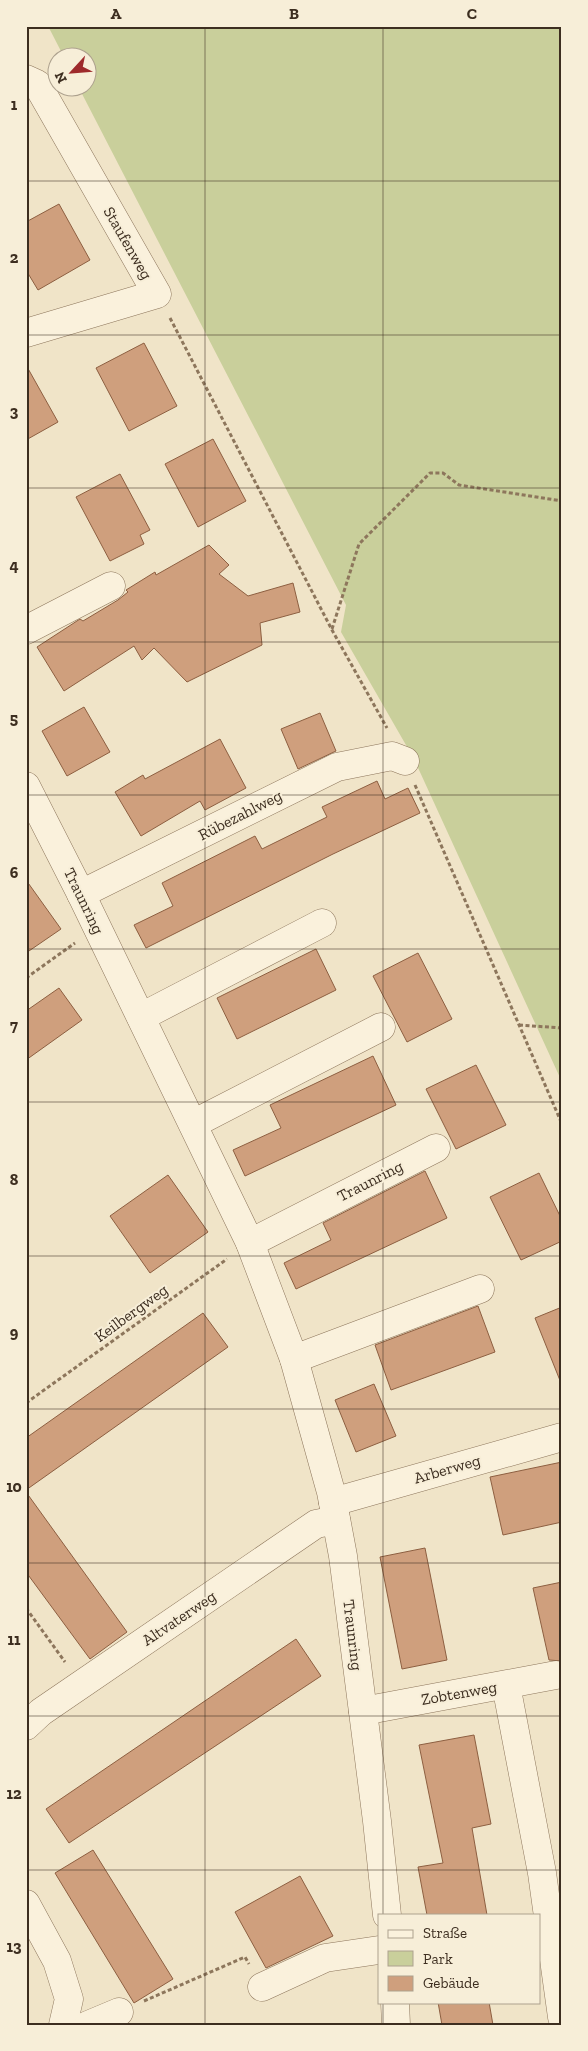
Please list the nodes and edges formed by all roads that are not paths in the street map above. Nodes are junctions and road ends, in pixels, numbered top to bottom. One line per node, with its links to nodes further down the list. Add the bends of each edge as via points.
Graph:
1 (26, 78): 2 (street, Staufenweg, via 37,84 157,294)
2 (26, 333)
3 (111, 586): 4 (street)
4 (26, 630)
5 (405, 761): 7 (street, Rübezahlweg, via 392,756 337,767)
6 (26, 786): 7 (street, Traunring)
7 (81, 894): 9 (street, Traunring)
8 (322, 923): 9 (street)
9 (141, 1017): 11 (street, Traunring)
10 (381, 1028): 11 (street)
11 (193, 1124): 13 (street, Traunring)
12 (436, 1148): 13 (street, Traunring)
13 (250, 1243): 15 (street, Traunring)
14 (480, 1289): 15 (street)
15 (294, 1359): 17 (street, Traunring)
16 (562, 1437): 17 (street, Arberweg)
17 (334, 1511): 20 (street, Traunring); 21 (street, Altvaterweg, via 81,1684)
18 (556, 1675): 19 (street, Zobtenweg)
19 (506, 1684): 20 (street, Zobtenweg); 28 (street, via 542,1873)
20 (363, 1711): 23 (street, Traunring)
21 (26, 1726)
22 (26, 1904): 29 (street, via 57,1961)
23 (387, 1914)
24 (378, 1950): 25 (street, via 325,1958)
25 (262, 1987)
26 (395, 2004): 30 (street)
27 (119, 2012): 29 (street)
28 (562, 2017)
29 (71, 2024)
30 (396, 2025)

